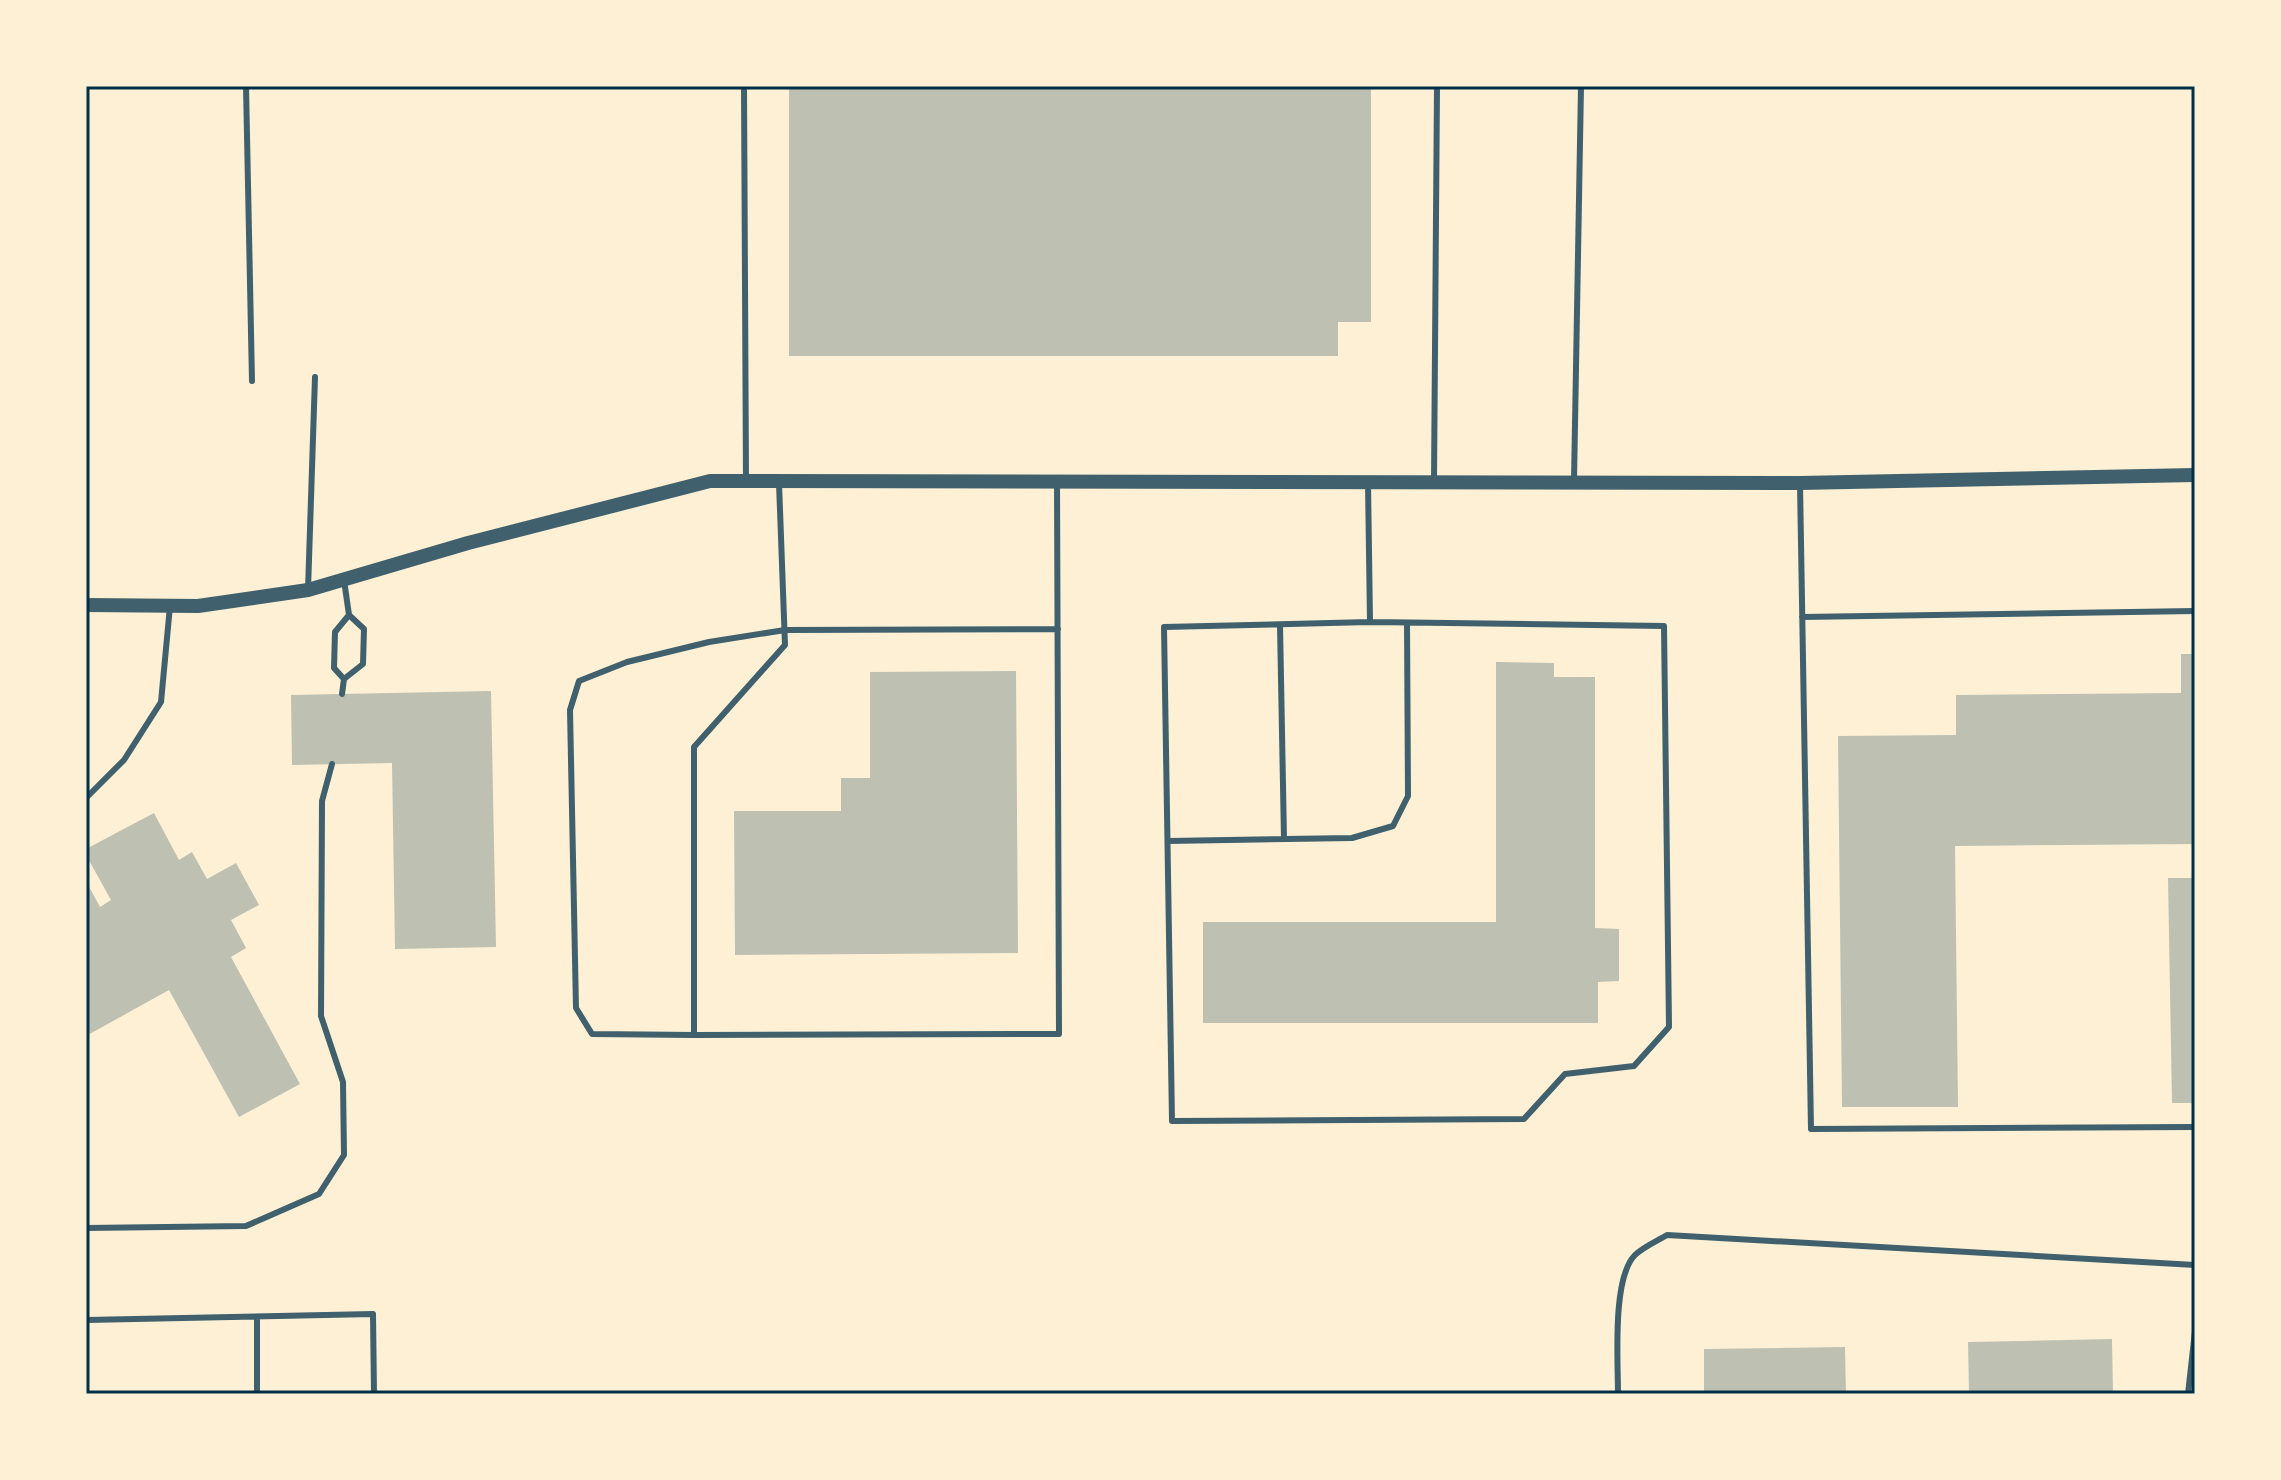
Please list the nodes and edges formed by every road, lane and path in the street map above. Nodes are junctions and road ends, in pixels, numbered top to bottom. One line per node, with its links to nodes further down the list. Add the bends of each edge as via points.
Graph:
1 (246, 86): 6 (lane)
2 (744, 86): 8 (lane)
3 (1437, 86): 13 (lane)
4 (1581, 86): 10 (lane)
5 (315, 377): 16 (lane)
6 (252, 381)
7 (2195, 475): 14 (street)
8 (746, 481): 9 (street); 15 (street, via 710,481)
9 (779, 481): 11 (street); 26 (lane)
10 (1574, 481): 13 (street); 14 (street)
11 (1057, 482): 12 (street); 25 (lane)
12 (1368, 482): 13 (street); 22 (lane)
13 (1434, 482)
14 (1800, 483): 21 (lane)
15 (344, 580): 16 (street); 20 (lane)
16 (308, 590): 18 (street)
17 (86, 605): 18 (street)
18 (170, 606): 30 (lane, via 161,702 124,760)
19 (2195, 611): 21 (lane)
20 (349, 615): 27 (lane, via 335,632 334,668); 27 (lane, via 364,629 363,664)
21 (1802, 617): 34 (lane, via 1811,1129)
22 (1370, 622): 23 (lane); 24 (lane)
23 (1407, 623): 31 (lane, via 1408,796 1393,826 1352,838); 32 (lane, via 1664,626 1669,1027 1634,1066 1565,1074 1524,1119 1172,1121)
24 (1280, 625): 31 (lane); 32 (lane, via 1164,627)
25 (1058, 629): 26 (lane); 33 (lane, via 1059,1034)
26 (785, 630): 33 (lane, via 785,645 694,747); 33 (lane, via 627,662 579,681 570,710 576,1008 592,1034)
27 (344, 679): 28 (lane)
28 (342, 694)
29 (332, 764): 35 (lane, via 322,801 321,1016 343,1082 344,1155 319,1194 246,1226)
30 (86, 798)
31 (1284, 839): 32 (lane)
32 (1168, 841)
33 (694, 1035)
34 (2195, 1127)
35 (86, 1228)
36 (2195, 1265): 42 (lane, via 1667,1235 1635,1254 1626,1269 1618,1311)
37 (257, 1317): 38 (lane); 40 (lane); 41 (lane, via 373,1314)
38 (86, 1320)
39 (2195, 1331): 43 (lane)
40 (257, 1394)
41 (374, 1394)
42 (1618, 1394)
43 (2188, 1394)

